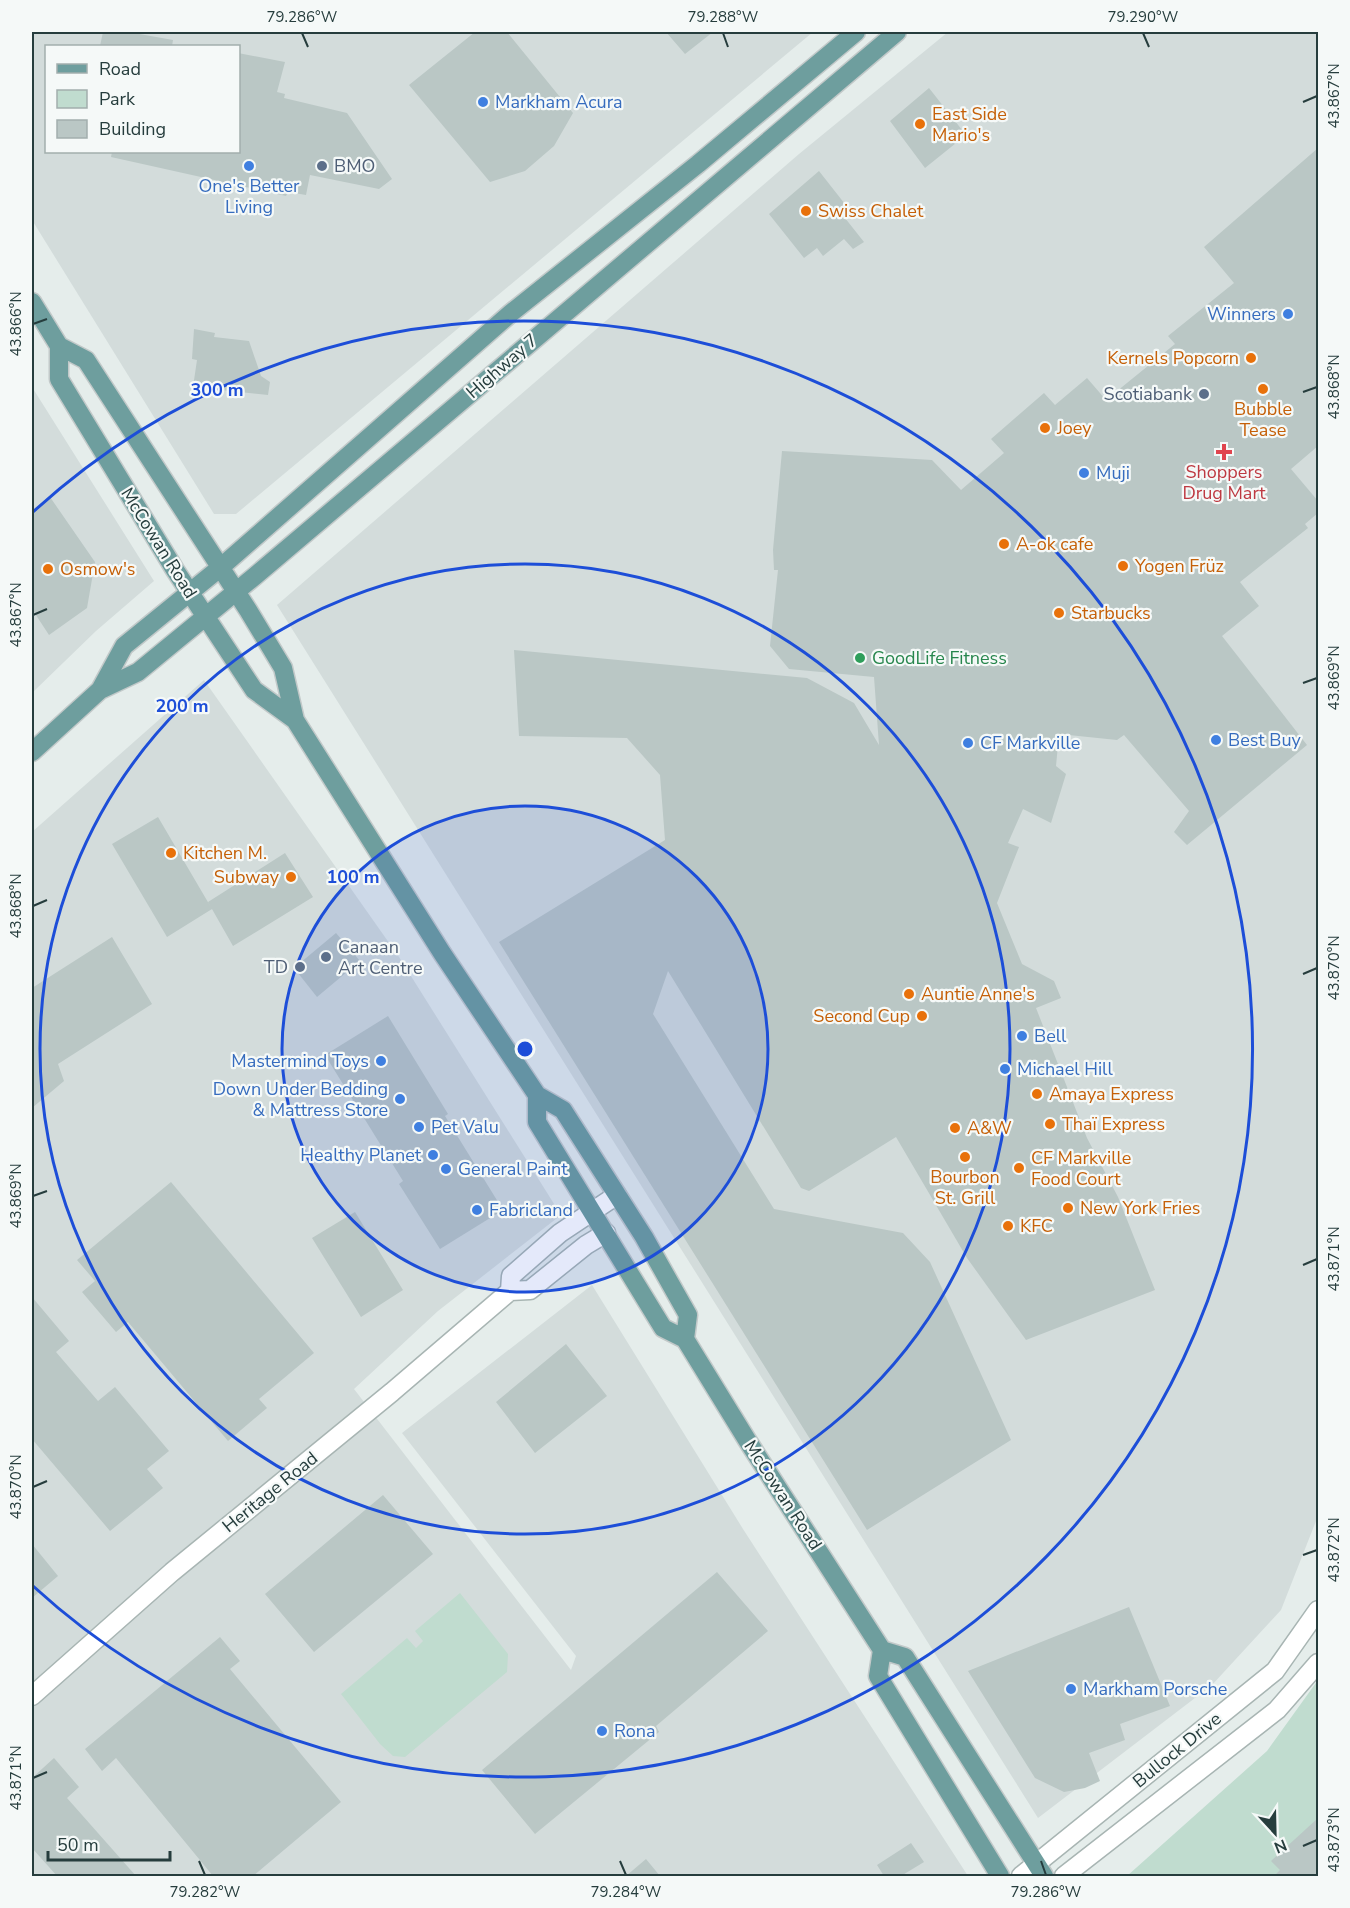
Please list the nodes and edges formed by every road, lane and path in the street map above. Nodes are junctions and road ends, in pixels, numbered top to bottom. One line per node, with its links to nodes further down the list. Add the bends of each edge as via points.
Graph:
1 (856, 32): 5 (main road, Highway 7, via 511,313)
2 (897, 32): 6 (main road, Highway 7)
3 (32, 302): 4 (main road)
4 (59, 346): 5 (main road, McCowan Road, via 86,360); 7 (main road, McCowan Road, via 59,379)
5 (221, 567): 6 (main road, McCowan Road); 7 (main road, Highway 7)
6 (237, 591): 8 (main road, Highway 7); 10 (main road, McCowan Road, via 283,668)
7 (189, 592): 8 (main road, McCowan Road); 9 (main road, Highway 7, via 124,646)
8 (206, 617): 9 (main road, Highway 7, via 138,672); 10 (main road, McCowan Road, via 254,690)
9 (100, 690): 11 (main road, Highway 7)
10 (295, 720): 12 (main road, McCowan Road)
11 (32, 752)
12 (537, 1095): 13 (main road, McCowan Road, via 563,1110); 14 (main road, McCowan Road, via 537,1122)
13 (617, 1195): 14 (street, Heritage Road); 17 (main road, McCowan Road, via 688,1315)
14 (592, 1211): 15 (main road, McCowan Road); 16 (street, Heritage Road, via 511,1276)
15 (606, 1233): 16 (street, Heritage Road, via 530,1290); 17 (main road, McCowan Road, via 663,1328)
16 (510, 1291): 21 (street, Heritage Road, via 172,1572)
17 (686, 1339): 19 (main road, McCowan Road)
18 (1318, 1610): 22 (street, Bullock Drive, via 1275,1671)
19 (882, 1650): 22 (main road, via 905,1657); 23 (main road, via 878,1676)
20 (1318, 1663): 25 (street, Bullock Drive, via 1277,1710)
21 (32, 1696)
22 (1040, 1870): 24 (street, Bullock Drive)
23 (1000, 1876)
24 (1021, 1876)
25 (1064, 1876)

